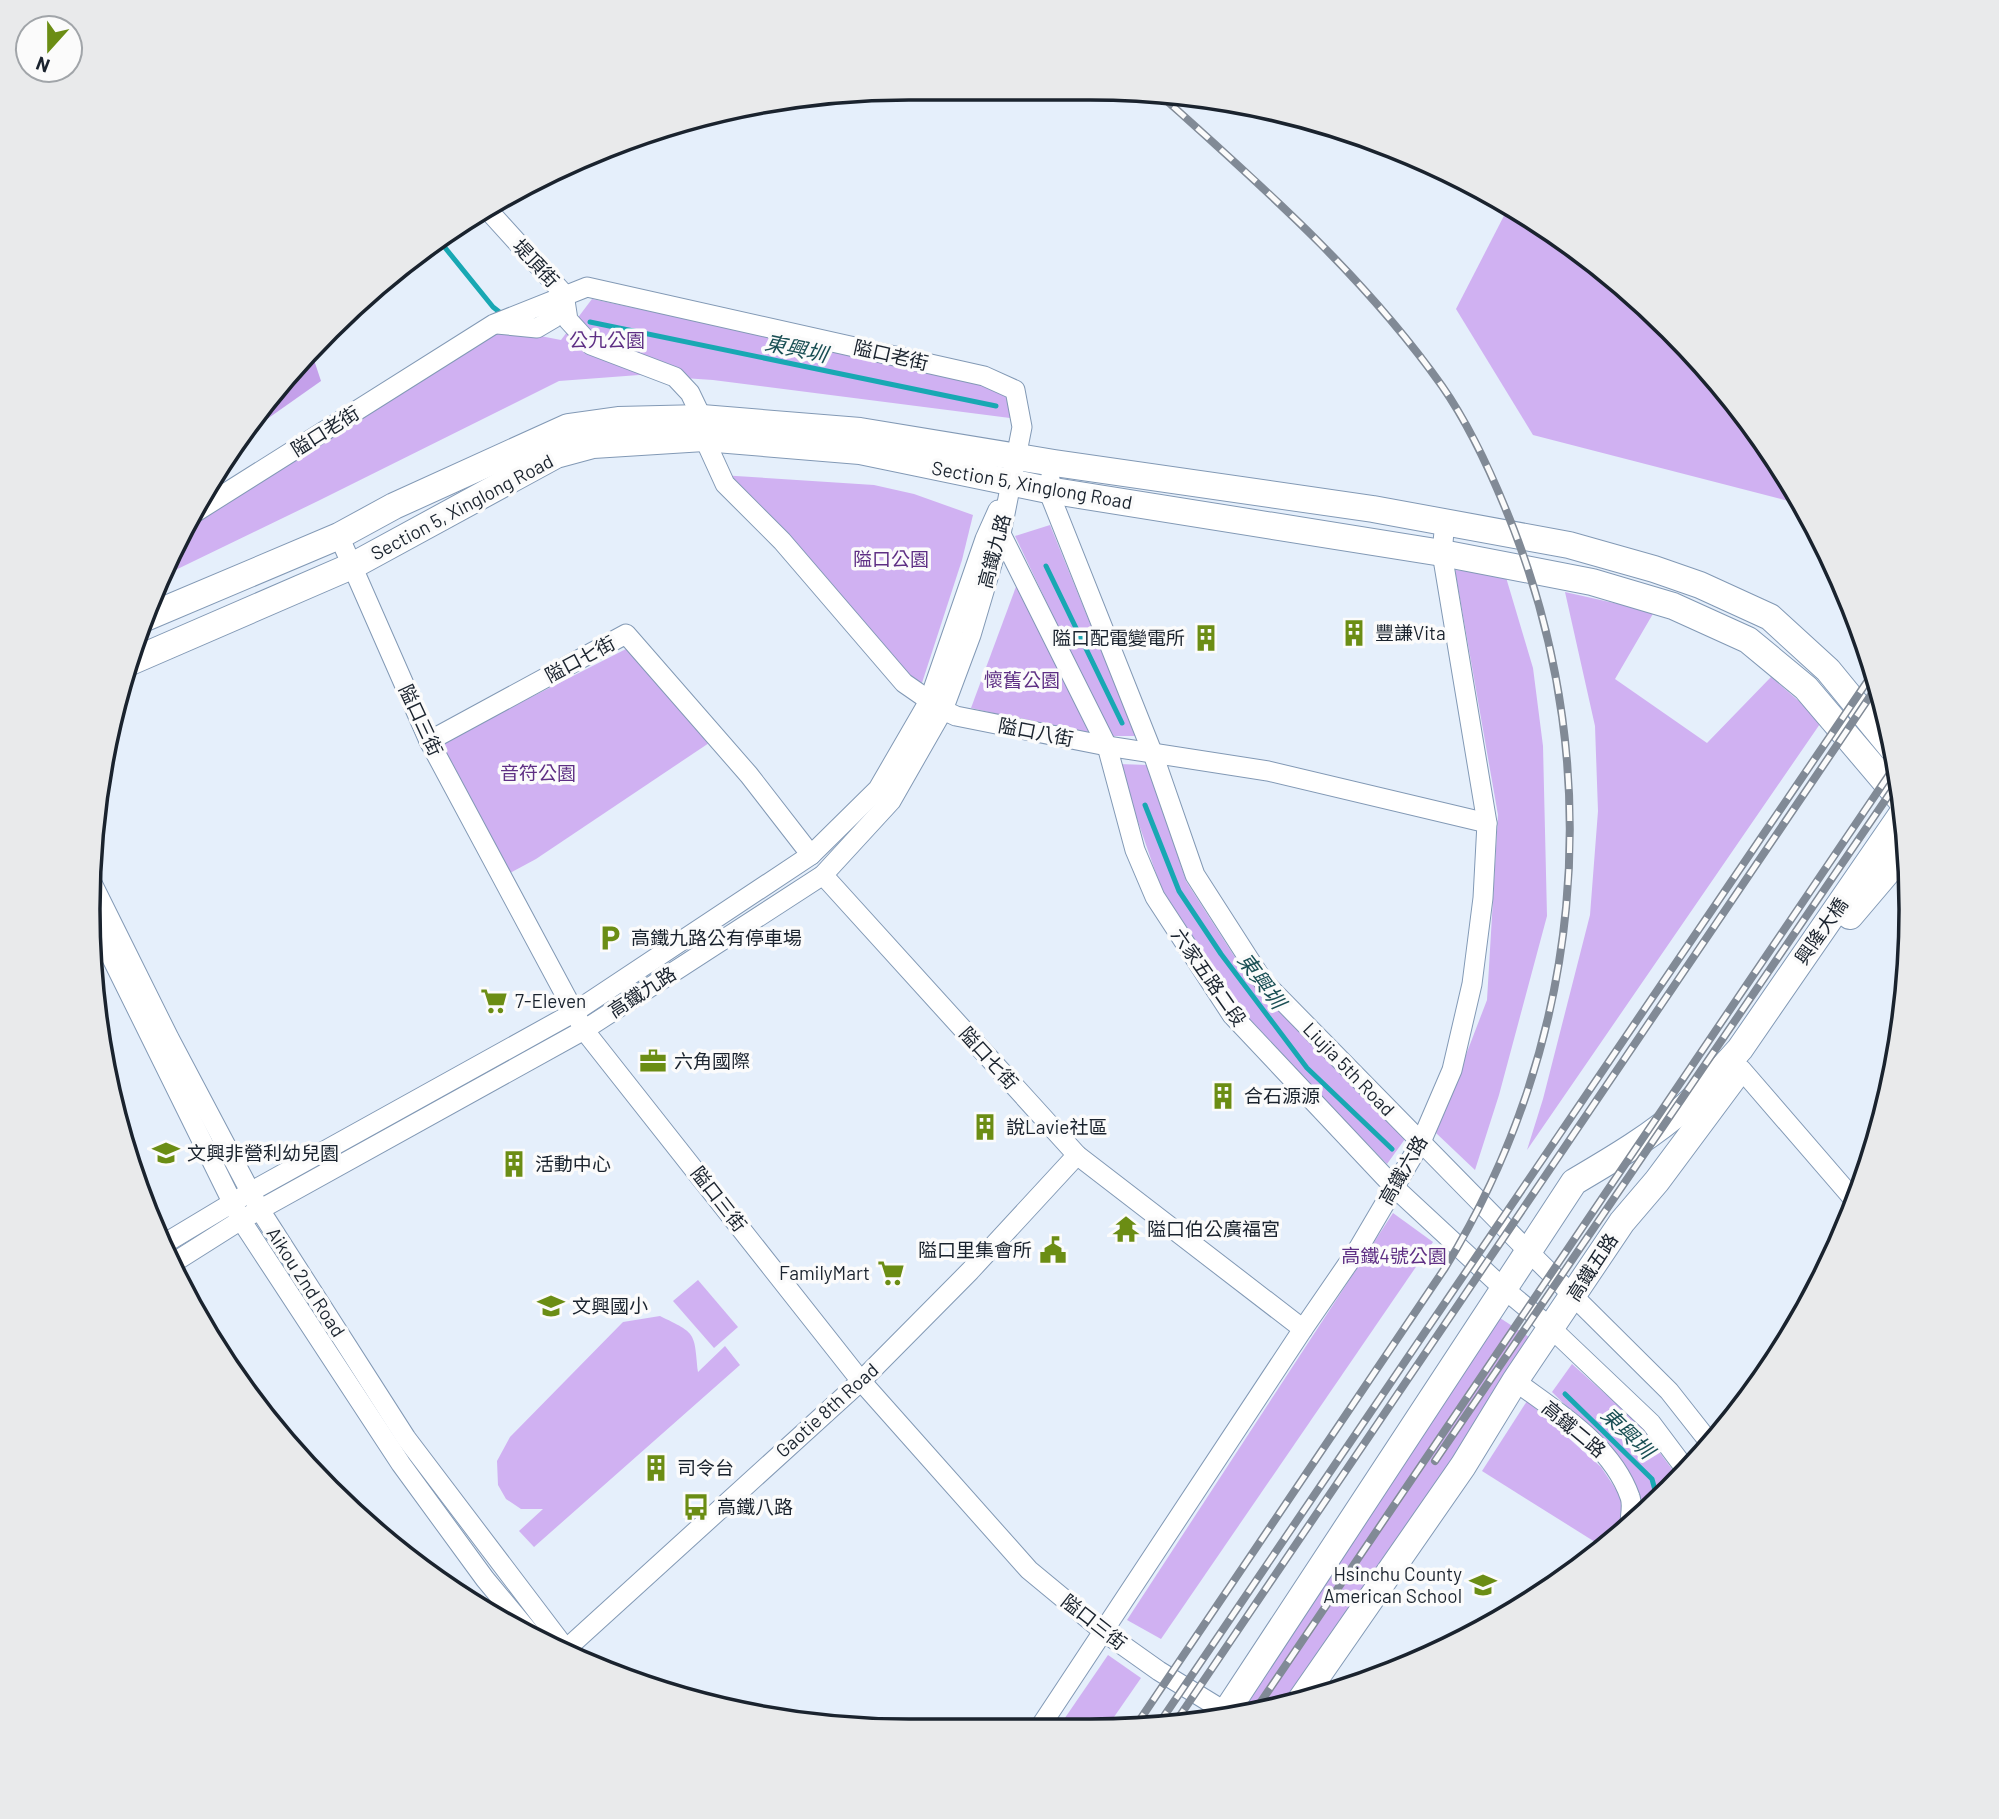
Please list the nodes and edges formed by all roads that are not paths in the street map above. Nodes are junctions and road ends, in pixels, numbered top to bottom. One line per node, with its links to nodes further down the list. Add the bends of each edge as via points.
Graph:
1 (492, 216): 2 (street, 堤頂街)
2 (564, 294): 3 (street, 隘口老街); 4 (street, via 554,318); 5 (street, 堤頂街, via 568,320); 7 (street, 隘口老街, via 587,286 984,376 1015,390)
3 (494, 324): 4 (street); 11 (street, 隘口老街)
4 (537, 328): 5 (street)
5 (591, 345): 6 (street, 堤頂街, via 675,377 690,393)
6 (703, 428): 7 (street, Section 5, Xinglong Road); 9 (street, Section 5, Xinglong Road, via 860,452); 14 (street, Section 5, Xinglong Road, via 618,420 568,427); 16 (street, Section 5, Xinglong Road, via 556,455); 19 (street, 隘口八街, via 725,484 782,541 904,683)
7 (1020, 439): 8 (street, Section 5, Xinglong Road); 9 (street, 隘口老街)
8 (1054, 463): 10 (street); 12 (street, Section 5, Xinglong Road)
9 (1011, 483): 10 (street, Section 5, Xinglong Road); 13 (street, 高鐵九路); 19 (street, 高鐵九路, via 985,539)
10 (1048, 490): 15 (street, Section 5, Xinglong Road); 23 (street, Liujia 5th Road)
11 (209, 504)
12 (1445, 521): 15 (street, 高鐵六路); 20 (street, Section 5, Xinglong Road, via 1569,545 1654,569 1770,617 1828,670)
13 (1001, 534): 19 (street, 高鐵九路, via 971,635); 22 (street, 六家五路二段)
14 (339, 536): 16 (street, 隘口三街); 17 (street, Section 5, Xinglong Road)
15 (1442, 553): 24 (street, Section 5, Xinglong Road, via 1592,582 1673,606 1748,640 1806,688); 25 (street, 高鐵六路)
16 (354, 565): 18 (street, Section 5, Xinglong Road); 21 (street, 隘口三街)
17 (156, 613)
18 (140, 658)
19 (936, 706): 22 (street, 隘口八街, via 956,716); 27 (street, 高鐵九路, via 878,789); 29 (street, 高鐵九路, via 891,802)
20 (1880, 733)
21 (429, 741): 27 (street, 隘口七街, via 626,634 749,775); 32 (street, 隘口三街)
22 (1107, 746): 23 (street, 隘口八街); 37 (street, 六家五路二段, via 1135,850 1155,897 1232,1015)
23 (1153, 754): 25 (street, 隘口八街, via 1268,771); 35 (street, Liujia 5th Road, via 1195,875 1263,981)
24 (1889, 786)
25 (1488, 823): 35 (street, 高鐵六路, via 1472,984 1452,1070)
26 (1894, 825): 34 (street, 興隆大橋)
27 (811, 855): 32 (street, 高鐵九路)
28 (1898, 859): 34 (street, 高鐵五路)
29 (823, 875): 33 (street, 高鐵九路); 36 (street, 隘口七街)
30 (100, 899): 38 (street, Aikou 2nd Road)
31 (100, 935): 41 (street, Aikou 2nd Road)
32 (573, 1013): 33 (street, 隘口三街); 38 (street, 高鐵九路)
33 (584, 1030): 40 (street, 高鐵九路); 49 (street, 隘口三街)
34 (1740, 1059): 39 (street); 43 (street, 高鐵五路, via 1685,1107 1574,1182); 46 (street, 高鐵五路)
35 (1421, 1142): 37 (street, 高鐵六路); 43 (street, Liujia 5th Road)
36 (1077, 1155): 48 (street, 隘口七街); 49 (street, Gaotie 8th Road)
37 (1394, 1186): 45 (street, 六家五路二段); 48 (street, 高鐵六路)
38 (252, 1191): 40 (street, Aikou 2nd Road); 41 (street, 高鐵九路)
39 (1848, 1192)
40 (260, 1210): 41 (street, 高鐵九路); 56 (street, Aikou 2nd Road, via 406,1438)
41 (237, 1211): 42 (street, 高鐵九路); 44 (street, 高鐵九路); 54 (street, Aikou 2nd Road, via 401,1464)
42 (171, 1241)
43 (1527, 1250): 45 (street, 高鐵五路); 46 (street, Liujia 5th Road)
44 (179, 1258)
45 (1503, 1288): 47 (street, 六家五路二段); 59 (street, 高鐵五路)
46 (1574, 1295): 47 (street, 高鐵五路); 51 (street, Liujia 5th Road, via 1669,1391)
47 (1551, 1328): 50 (street, 高鐵五路); 52 (street, via 1651,1423)
48 (1303, 1329): 55 (street, 高鐵六路)
49 (861, 1381): 55 (street, 隘口三街, via 1029,1570); 57 (street, Gaotie 8th Road)
50 (1516, 1381): 53 (street, 高鐵二路, via 1611,1460 1631,1499); 58 (street, 高鐵五路, via 1463,1466)
51 (1704, 1436)
52 (1680, 1462)
53 (1631, 1511)
54 (518, 1618)
55 (1104, 1632): 60 (street, 隘口三街); 61 (street, 高鐵六路)
56 (557, 1639)
57 (572, 1645)
58 (1308, 1689)
59 (1233, 1706)
60 (1216, 1709)
61 (1045, 1719)

